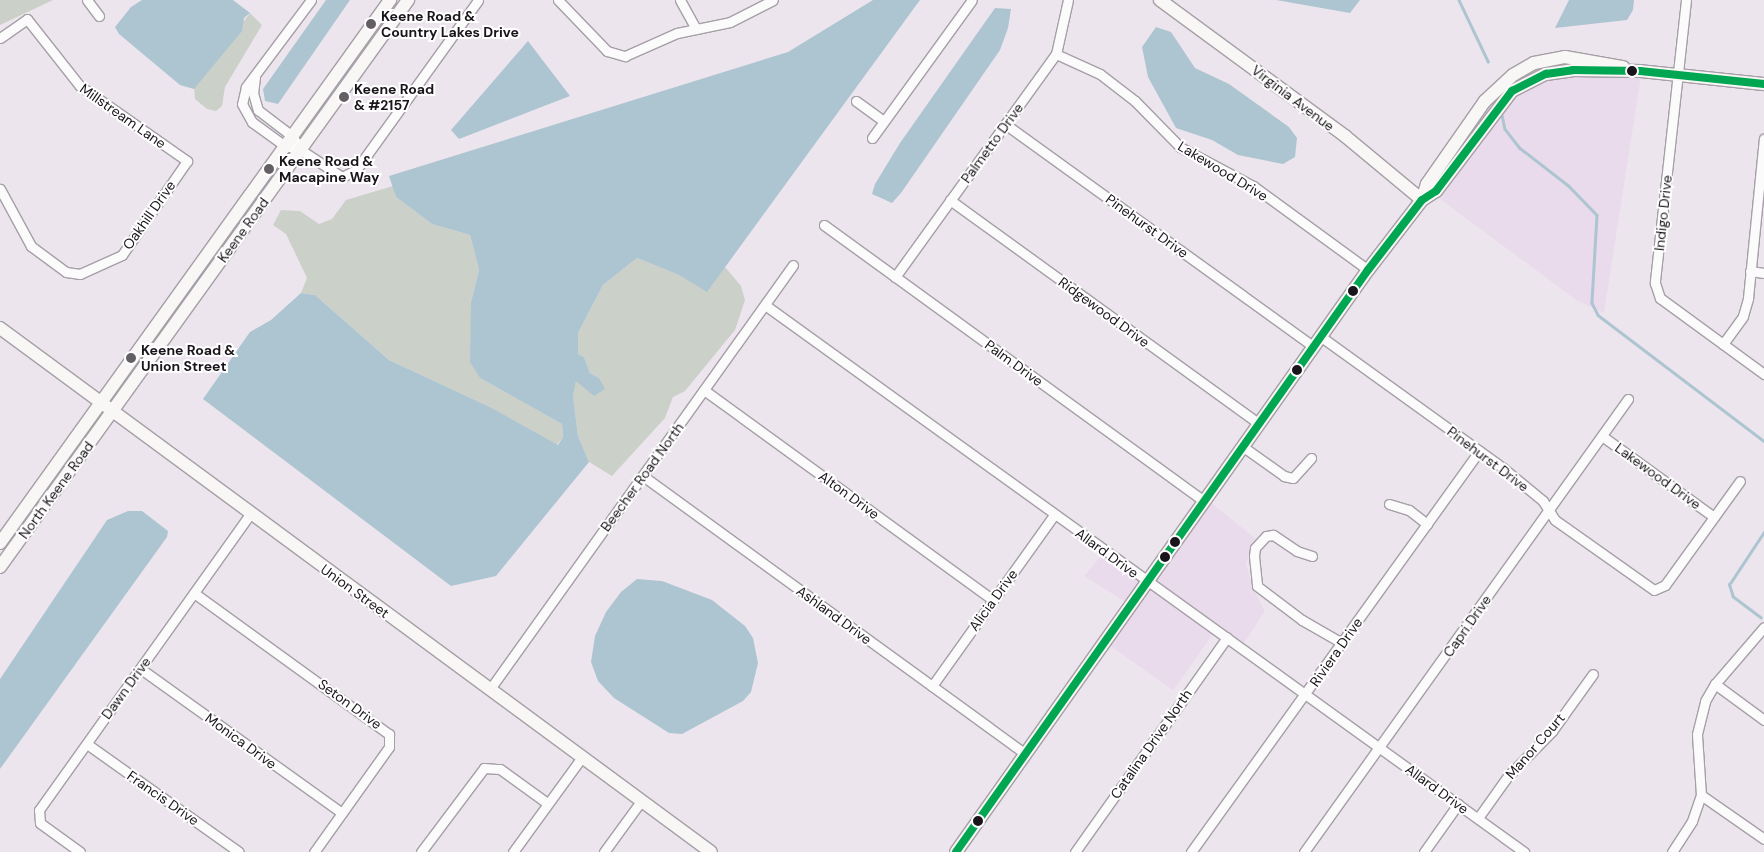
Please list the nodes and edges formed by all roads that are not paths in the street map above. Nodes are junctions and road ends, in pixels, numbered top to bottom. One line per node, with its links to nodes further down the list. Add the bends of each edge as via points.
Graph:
1 (86, 0): 13 (street)
2 (311, 0): 18 (street)
3 (390, 0): 25 (street, Keene Road)
4 (408, 0): 26 (street, Keene Road)
5 (478, 0): 26 (street, via 352,174 336,175)
6 (558, 0): 14 (street, via 600,45 616,55 634,54 677,33)
7 (680, 0): 14 (street)
8 (773, 0): 14 (street, via 730,22)
9 (972, 0): 21 (street)
10 (1068, 0): 16 (street, Palmetto Drive)
11 (1160, 0): 31 (street, Virginia Avenue, via 1345,136)
12 (1686, 0): 17 (street, Indigo Drive)
13 (99, 16)
14 (696, 29)
15 (0, 38): 27 (street, Millstream Lane, via 27,19 80,86)
16 (1056, 54): 22 (street, Palmetto Drive); 34 (street, Lakewood Drive, via 1100,74 1135,102 1180,147 1253,186)
17 (1679, 75): 19 (street); 31 (street, via 1565,58 1543,61 1522,69 1485,101 1427,184); 42 (street, Indigo Drive, via 1655,283 1660,298)
18 (255, 76): 25 (street, via 252,93 258,110); 25 (street, via 244,92 243,110 252,122)
19 (1764, 84)
20 (856, 101): 21 (street)
21 (884, 121): 23 (street)
22 (1005, 124): 30 (street, Palmetto Drive); 41 (street, Pinehurst Drive)
23 (872, 138)
24 (1764, 139): 28 (street)
25 (289, 141): 26 (street); 38 (street, Keene Road)
26 (301, 150): 47 (street, Keene Road)
27 (187, 161): 29 (street, Oakhill Drive, via 122,255 80,274 66,272 31,246)
28 (1762, 178): 35 (street)
29 (0, 189)
30 (950, 200): 37 (street, Palmetto Drive); 48 (street, Ridgewood Drive)
31 (1422, 200): 34 (street)
32 (824, 225): 37 (street, Palm Drive)
33 (793, 265): 39 (street, Beecher Road North)
34 (1368, 270): 41 (street)
35 (1750, 271): 36 (street); 42 (street, via 1743,316)
36 (1764, 272)
37 (895, 277): 55 (street, Palm Drive)
38 (180, 293): 46 (street, Keene Road); 47 (street, via 163,326 116,393)
39 (765, 305): 44 (street, Beecher Road North); 59 (street, Allard Drive)
40 (0, 328): 46 (street, Union Street)
41 (1317, 341): 48 (street); 51 (street, Pinehurst Drive)
42 (1723, 344): 43 (street, Indigo Drive)
43 (1764, 374)
44 (704, 390): 53 (street, Beecher Road North); 68 (street, Alton Drive)
45 (1628, 398): 49 (street, Capri Drive)
46 (101, 403): 47 (street, Union Street); 62 (street, North Keene Road); 63 (street, via 97,422 26,521)
47 (113, 412): 58 (street, Union Street); 63 (street, North Keene Road)
48 (1258, 424): 50 (street)
49 (1602, 436): 57 (street, Capri Drive); 60 (street, Lakewood Drive)
50 (1242, 446): 52 (street, via 1284,476 1292,478); 55 (street)
51 (1479, 451): 57 (street, Pinehurst Drive, via 1543,501); 61 (street, Riviera Drive)
52 (1311, 458)
53 (643, 476): 75 (street, Ashland Drive); 76 (street, Beecher Road North)
54 (1740, 480): 60 (street)
55 (1204, 501): 66 (street)
56 (1389, 504): 61 (street, via 1409,510)
57 (1549, 511): 60 (street, Pinehurst Drive, via 1555,520 1657,591 1665,585); 80 (street, Capri Drive)
58 (250, 514): 67 (street, Dawn Drive); 76 (street, Union Street)
59 (1054, 515): 66 (street, Allard Drive); 68 (street, Alicia Drive)
60 (1714, 517)
61 (1427, 524): 71 (street, Riviera Drive)
62 (0, 543)
63 (11, 553): 65 (street, North Keene Road)
64 (1312, 556): 71 (street, via 1297,551 1273,535 1266,536 1255,548 1257,586 1302,620)
65 (0, 567)
66 (1147, 581): 70 (street, Allard Drive); 81 (street)
67 (194, 593): 72 (street, Dawn Drive); 87 (street, Seton Drive, via 390,734 389,747)
68 (993, 600): 75 (street, Alicia Drive)
69 (1764, 627): 74 (street)
70 (1227, 637): 77 (street, Allard Drive); 98 (street, Catalina Drive North)
71 (1342, 643): 77 (street, Riviera Drive)
72 (140, 669): 79 (street, Dawn Drive); 87 (street, Monica Drive)
73 (1593, 674): 88 (street, Manor Court, via 1552,731 1508,776)
74 (1715, 684): 78 (street); 83 (street, via 1705,701 1698,728)
75 (932, 686): 81 (street, Ashland Drive)
76 (490, 689): 82 (street, Union Street)
77 (1306, 694): 80 (street, Allard Drive); 99 (street, Riviera Drive)
78 (1764, 720)
79 (86, 744): 92 (street, Dawn Drive, via 37,814 43,826); 93 (street, Francis Drive)
80 (1380, 748): 86 (street, Allard Drive); 100 (street, Capri Drive)
81 (1026, 754): 91 (street)
82 (582, 757): 84 (street, Union Street); 85 (street)
83 (1701, 795): 89 (street); 103 (street, via 1692,821)
84 (641, 801): 90 (street, Union Street); 97 (street)
85 (547, 803): 95 (street, via 500,769 484,768); 96 (street)
86 (1458, 804): 88 (street, Allard Drive); 101 (street)
87 (342, 813): 94 (street, Seton Drive)
88 (1478, 818): 102 (street, Allard Drive)
89 (1764, 839)
90 (703, 850)
91 (960, 850)
92 (80, 852)
93 (238, 852)
94 (314, 852)
95 (420, 852)
96 (513, 852)
97 (604, 852)
98 (1076, 852)
99 (1191, 852)
100 (1304, 852)
101 (1424, 852)
102 (1524, 852)
103 (1672, 852)

